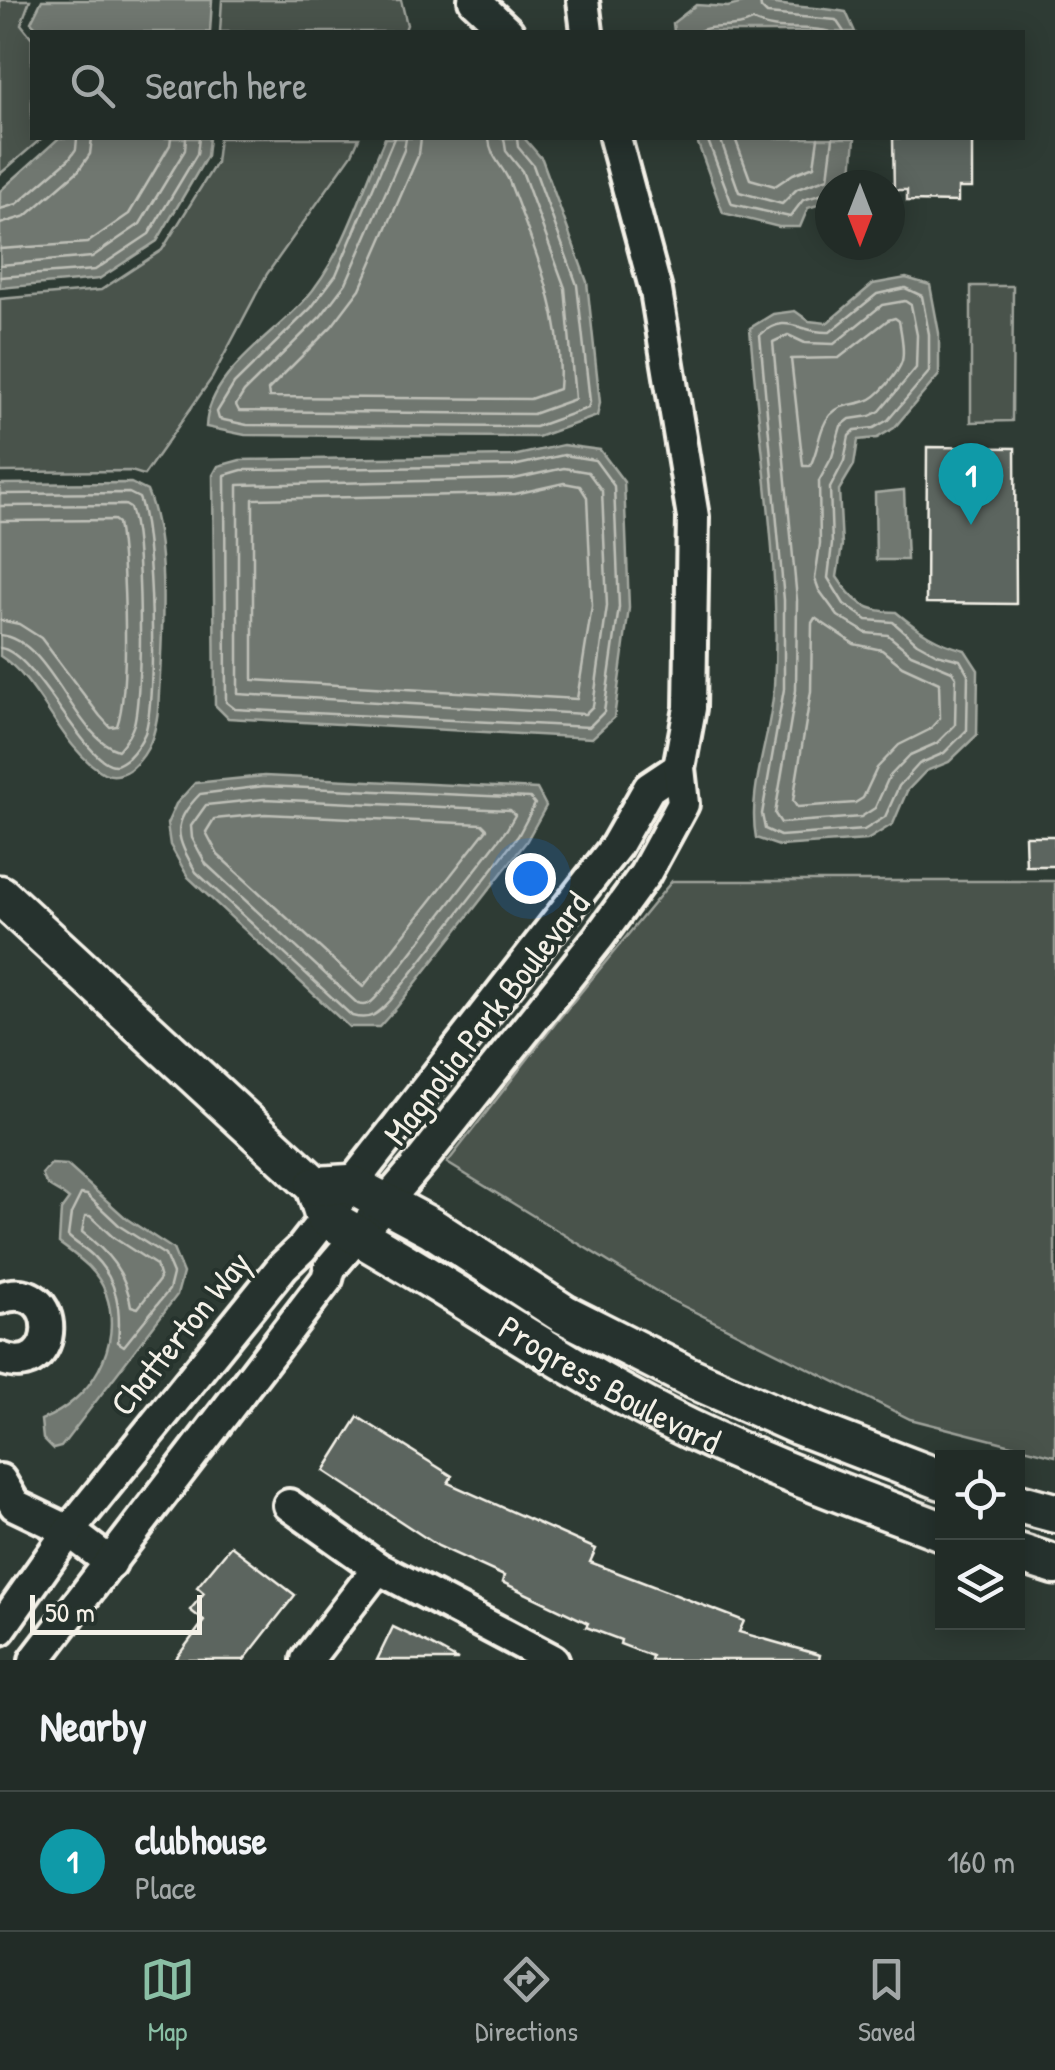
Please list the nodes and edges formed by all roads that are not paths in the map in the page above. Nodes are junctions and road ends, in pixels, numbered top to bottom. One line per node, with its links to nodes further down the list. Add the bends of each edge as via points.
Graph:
1 (474, 0): 3 (street)
2 (583, 0): 4 (street)
3 (506, 30)
4 (587, 30)
5 (618, 149): 6 (street, Magnolia Park Boulevard, via 656,291 694,517 690,708)
6 (679, 768): 8 (street, Magnolia Park Boulevard, via 683,804 645,874); 9 (street, Magnolia Park Boulevard, via 649,788 616,846)
7 (0, 895): 9 (main road, Progress Boulevard)
8 (386, 1204): 9 (main road, Progress Boulevard); 12 (main road, Progress Boulevard, via 564,1314 687,1376)
9 (337, 1205): 17 (main road, Progress Boulevard, via 550,1354 668,1418 785,1472); 18 (street, Chatterton Way); 20 (street, via 328,1279)
10 (0, 1298): 11 (street, via 27,1296 48,1322 38,1353)
11 (2, 1367)
12 (935, 1477)
13 (0, 1480): 18 (street, via 15,1505)
14 (288, 1505): 22 (street)
15 (1025, 1505): 16 (main road)
16 (1055, 1513)
17 (935, 1528)
18 (68, 1531): 20 (street); 23 (street, Chatterton Way)
19 (1025, 1556): 21 (main road)
20 (112, 1564): 24 (street)
21 (1055, 1565)
22 (378, 1568): 25 (street); 26 (street)
23 (0, 1628)
24 (35, 1660)
25 (307, 1660)
26 (554, 1660)

